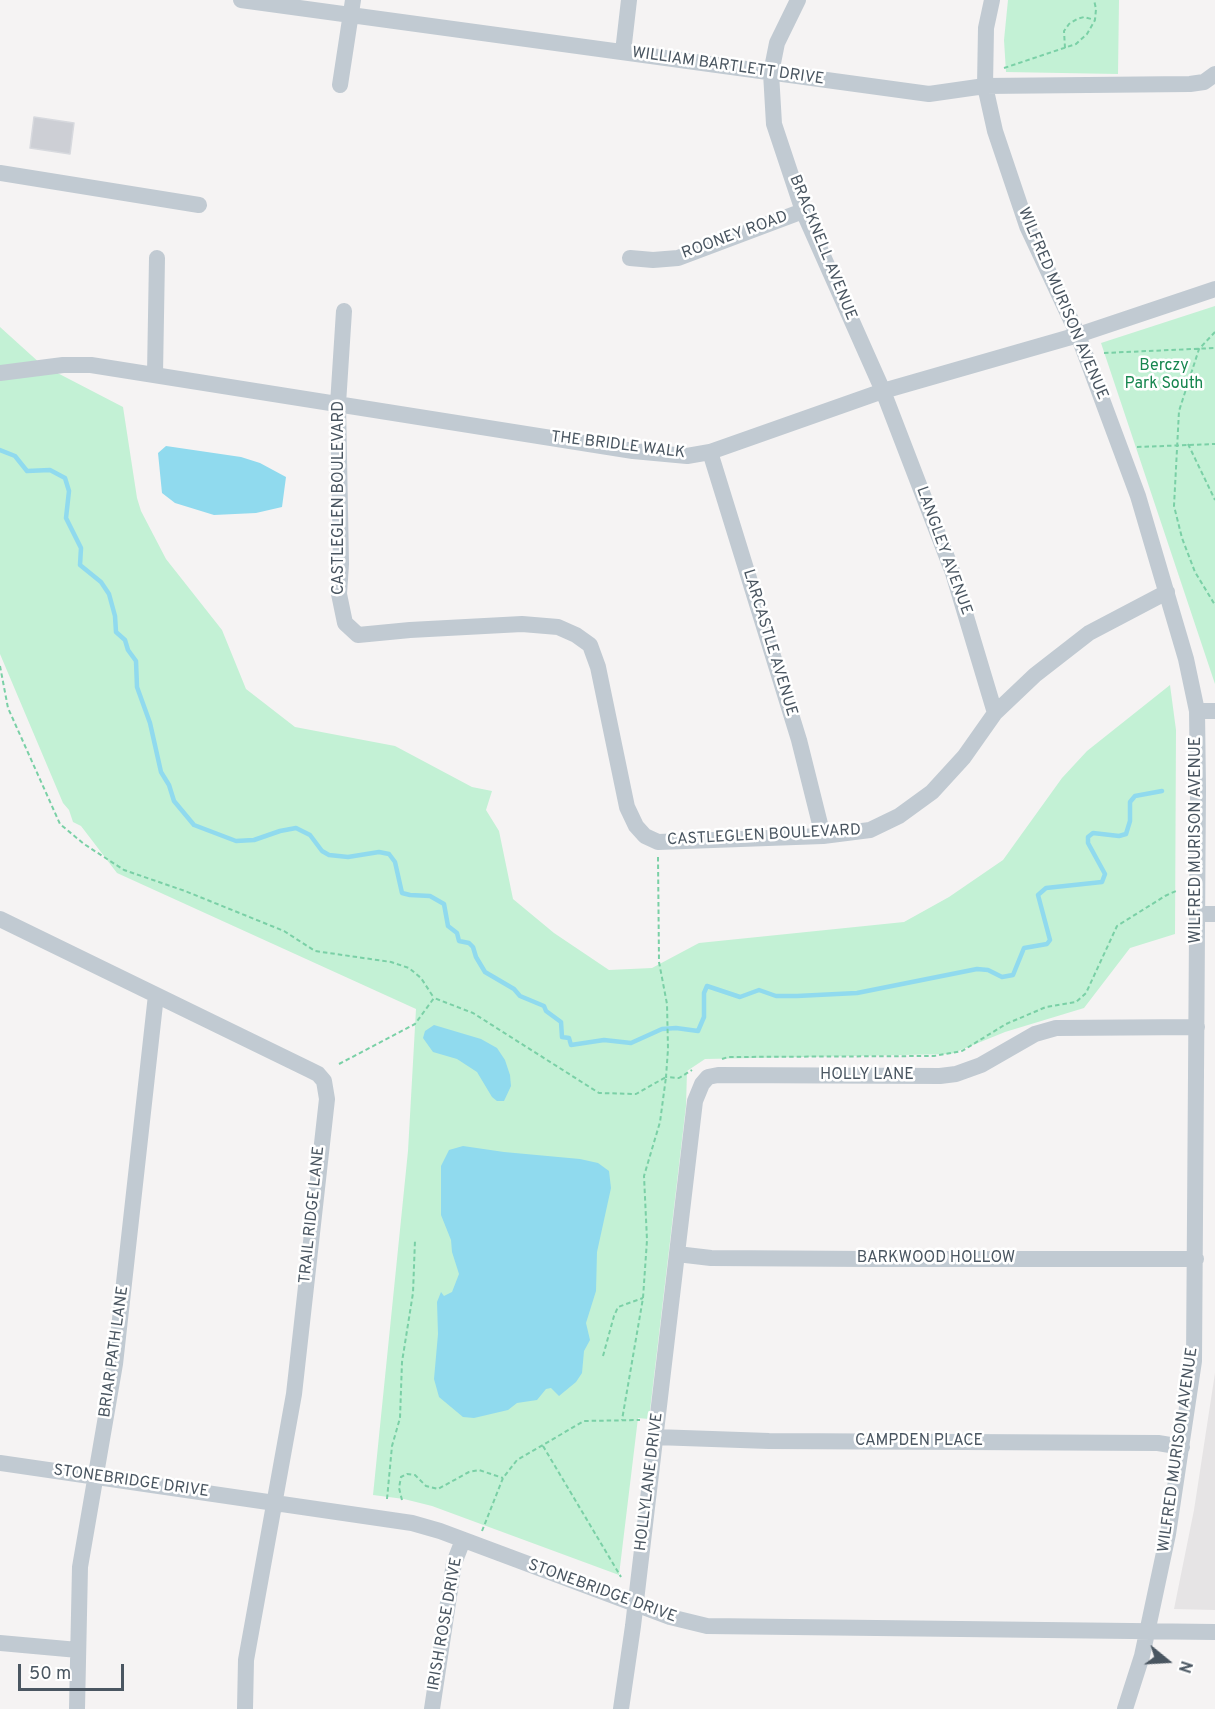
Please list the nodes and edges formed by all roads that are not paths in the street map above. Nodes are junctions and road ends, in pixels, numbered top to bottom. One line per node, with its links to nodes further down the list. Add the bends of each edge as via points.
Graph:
1 (241, 0): 5 (street, WILLIAM BARTLETT DRIVE)
2 (630, 0): 6 (street)
3 (798, 0): 7 (street, BRACKNELL AVENUE, via 777,43)
4 (992, 0): 10 (street, WILFRED MURISON AVENUE, via 986,28)
5 (351, 8): 6 (street, WILLIAM BARTLETT DRIVE); 9 (street)
6 (623, 52): 7 (street, WILLIAM BARTLETT DRIVE)
7 (771, 73): 10 (street, WILLIAM BARTLETT DRIVE, via 929,94); 13 (street, BRACKNELL AVENUE, via 774,124)
8 (1215, 74): 10 (street, WILLIAM BARTLETT DRIVE, via 1204,82 1190,84)
9 (340, 85)
10 (986, 86): 18 (street, WILFRED MURISON AVENUE, via 994,131 1027,226)
11 (0, 173): 12 (street)
12 (199, 205)
13 (803, 212): 15 (street, ROONEY ROAD, via 678,258); 21 (street, BRACKNELL AVENUE)
14 (158, 258): 20 (street)
15 (630, 258)
16 (1215, 289): 18 (street, THE BRIDLE WALK)
17 (344, 311): 22 (street, CASTLEGLEN BOULEVARD)
18 (1078, 335): 21 (street, THE BRIDLE WALK); 24 (street, WILFRED MURISON AVENUE, via 1138,496)
19 (0, 373): 20 (street, THE BRIDLE WALK, via 91,365)
20 (155, 375): 22 (street, THE BRIDLE WALK)
21 (882, 391): 23 (street, THE BRIDLE WALK); 27 (street, LANGLEY AVENUE, via 953,573)
22 (338, 404): 23 (street, THE BRIDLE WALK, via 633,451 687,456); 28 (street, CASTLEGLEN BOULEVARD, via 339,594 345,623 358,634 522,624 558,627 576,635 590,645 598,667 627,807 645,836 658,842)
23 (710, 452): 28 (street, LARCASTLE AVENUE, via 799,740)
24 (1167, 592): 25 (street, WILFRED MURISON AVENUE); 27 (street, CASTLEGLEN BOULEVARD, via 1089,633 1035,675)
25 (1197, 711): 26 (street); 29 (street, WILFRED MURISON AVENUE)
26 (1215, 711)
27 (995, 713): 28 (street, CASTLEGLEN BOULEVARD, via 932,792 899,816 870,830)
28 (823, 836)
29 (1197, 914): 30 (street); 33 (street, WILFRED MURISON AVENUE)
30 (1215, 914)
31 (0, 919): 32 (street, TRAIL RIDGE LANE)
32 (156, 995): 39 (street, BRIAR PATH LANE, via 121,1322); 40 (street, TRAIL RIDGE LANE, via 318,1074 326,1087 294,1394)
33 (1197, 1027): 34 (street, HOLLY LANE, via 1056,1028 1035,1034 981,1065 940,1076 708,1077 695,1101); 35 (street, WILFRED MURISON AVENUE)
34 (677, 1254): 35 (street, BARKWOOD HOLLOW, via 711,1258); 36 (street, HOLLYLANE DRIVE)
35 (1196, 1259): 37 (street, WILFRED MURISON AVENUE, via 1194,1361)
36 (655, 1437): 37 (street, CAMPDEN PLACE, via 1158,1443); 42 (street, HOLLYLANE DRIVE)
37 (1182, 1447): 43 (street, WILFRED MURISON AVENUE)
38 (0, 1463): 39 (street, STONEBRIDGE DRIVE)
39 (96, 1477): 40 (street, STONEBRIDGE DRIVE); 46 (street, BRIAR PATH LANE, via 80,1567)
40 (274, 1502): 41 (street, STONEBRIDGE DRIVE, via 412,1523); 48 (street, TRAIL RIDGE LANE, via 246,1660)
41 (463, 1540): 42 (street, STONEBRIDGE DRIVE); 49 (street, IRISH ROSE DRIVE, via 454,1563)
42 (635, 1604): 43 (street, STONEBRIDGE DRIVE, via 683,1622 716,1626); 50 (street, HOLLYLANE DRIVE)
43 (1148, 1630): 44 (street, STONEBRIDGE DRIVE); 51 (street, WILFRED MURISON AVENUE)
44 (1215, 1632)
45 (0, 1643): 46 (street)
46 (78, 1650): 47 (street, BRIAR PATH LANE)
47 (77, 1709)
48 (245, 1709)
49 (432, 1709)
50 (621, 1709)
51 (1125, 1709)

